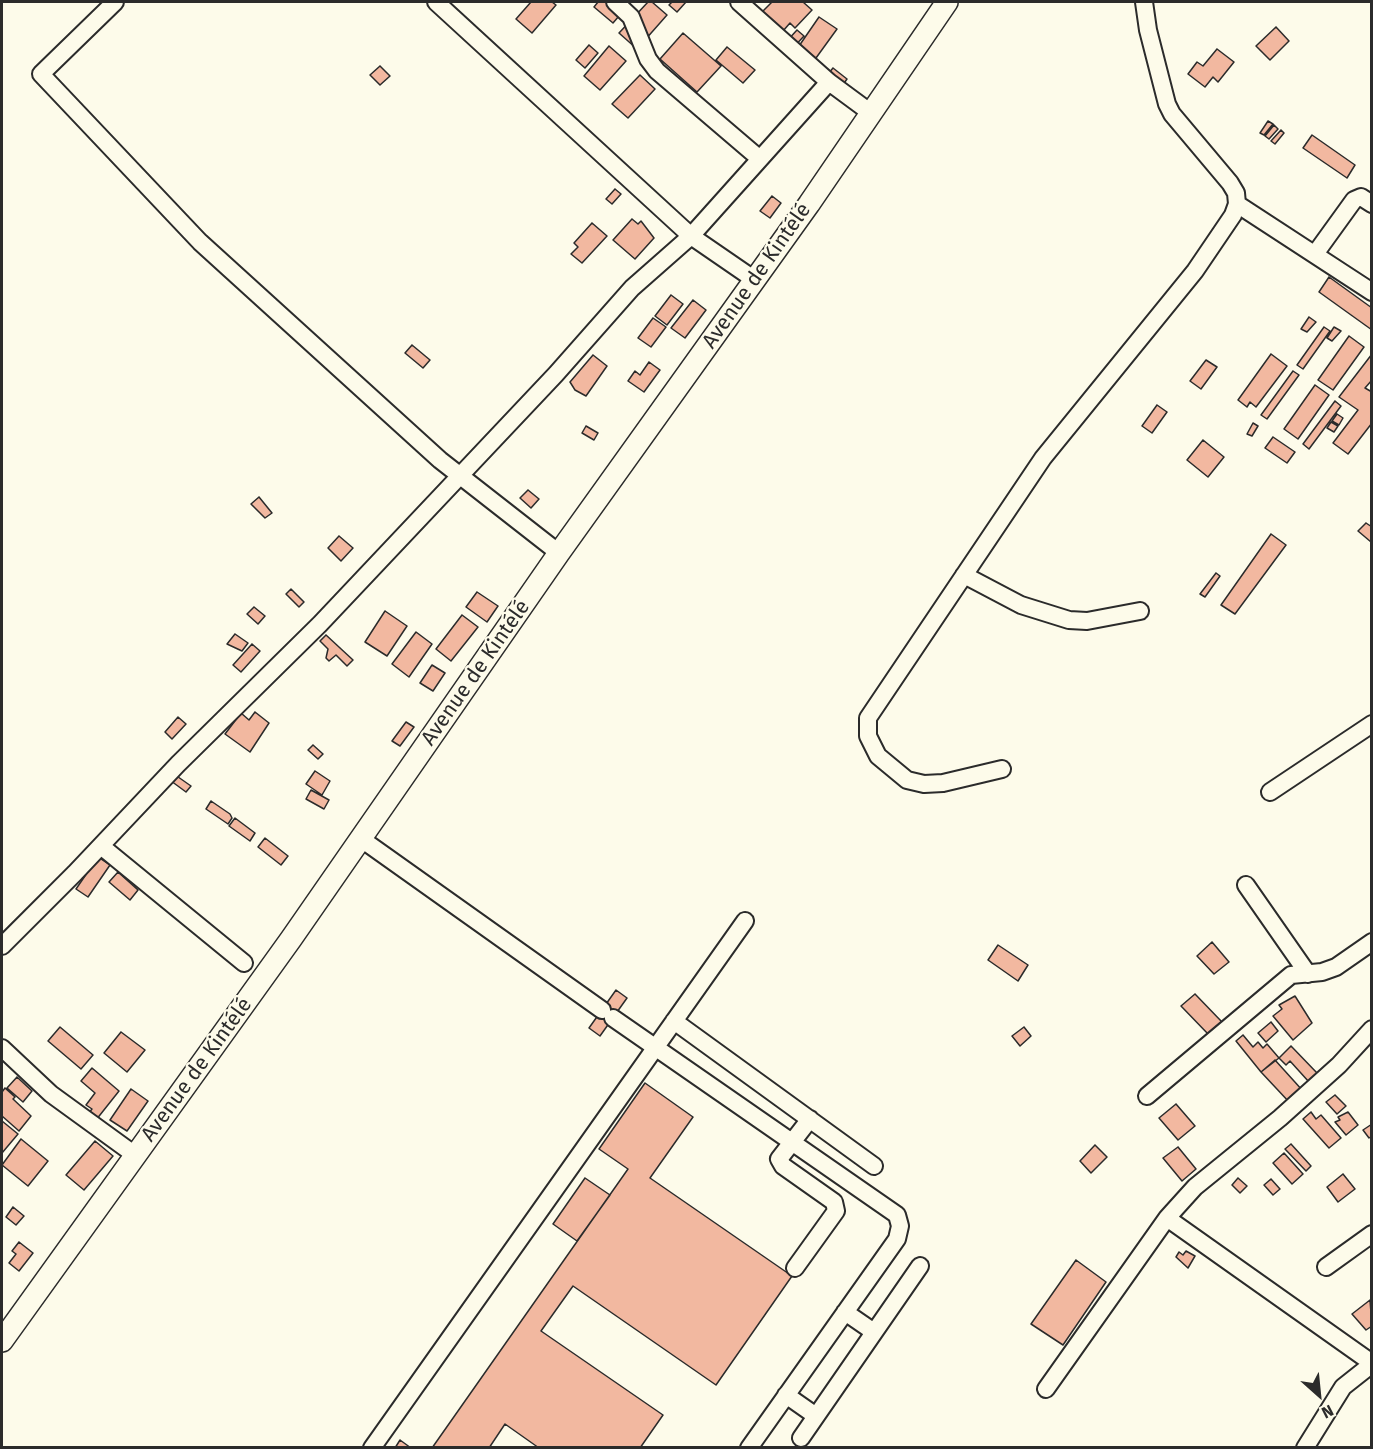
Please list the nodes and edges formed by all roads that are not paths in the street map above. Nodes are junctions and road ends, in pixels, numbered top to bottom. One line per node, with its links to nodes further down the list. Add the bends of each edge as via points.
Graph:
1 (115, 2): 16 (street, via 40,74 200,242)
2 (436, 2): 12 (street)
3 (615, 2): 9 (street, via 631,17 657,71)
4 (739, 2): 7 (street)
5 (947, 2): 8 (main road, Avenue de Kintélé)
6 (1144, 2): 10 (street, via 1167,105 1230,183)
7 (829, 82): 8 (street); 9 (street)
8 (871, 112): 14 (main road, Avenue de Kintélé)
9 (760, 159): 12 (street)
10 (1237, 204): 13 (street); 18 (street, via 1195,271 1043,458)
11 (1371, 204): 13 (street, via 1361,197 1354,200)
12 (691, 236): 14 (street); 16 (street, via 632,288)
13 (1315, 254): 15 (street)
14 (755, 280): 17 (main road, Avenue de Kintélé)
15 (1371, 291)
16 (459, 476): 17 (street); 24 (street, via 320,624)
17 (559, 553): 23 (main road, Avenue de Kintélé)
18 (964, 575): 19 (street, via 1021,605 1069,620 1087,621); 21 (street, via 868,718 868,736 878,756 907,780 943,783)
19 (1140, 611)
20 (1371, 724): 22 (street)
21 (1002, 769)
22 (1270, 792)
23 (360, 838): 34 (street); 38 (main road, Avenue de Kintélé)
24 (101, 846): 28 (street); 29 (street)
25 (1246, 885): 30 (street)
26 (745, 921): 31 (street)
27 (1371, 942): 30 (street, via 1336,967)
28 (2, 946)
29 (244, 963)
30 (1308, 974): 35 (street, via 1291,975 1280,983)
31 (674, 1021): 34 (street); 36 (street)
32 (1368, 1040): 40 (street, via 1280,1118 1213,1170)
33 (2, 1048): 38 (street, via 51,1094)
34 (655, 1048): 37 (street); 53 (street)
35 (1147, 1096)
36 (810, 1119): 37 (street); 39 (street)
37 (792, 1143): 44 (street, via 779,1159 783,1166 829,1197 836,1211); 45 (street, via 897,1215 897,1239)
38 (135, 1155): 47 (main road, Avenue de Kintélé)
39 (874, 1166)
40 (1167, 1218): 48 (street); 49 (street)
41 (1371, 1234): 43 (street)
42 (920, 1266): 46 (street)
43 (1326, 1267)
44 (795, 1268)
45 (845, 1312): 46 (street); 50 (street)
46 (874, 1332): 51 (street)
47 (2, 1341)
48 (1371, 1363): 55 (street, via 1344,1387)
49 (1046, 1389)
50 (786, 1395): 51 (street); 54 (street)
51 (816, 1416): 52 (street)
52 (801, 1438)
53 (372, 1448)
54 (749, 1448)
55 (1305, 1448)

